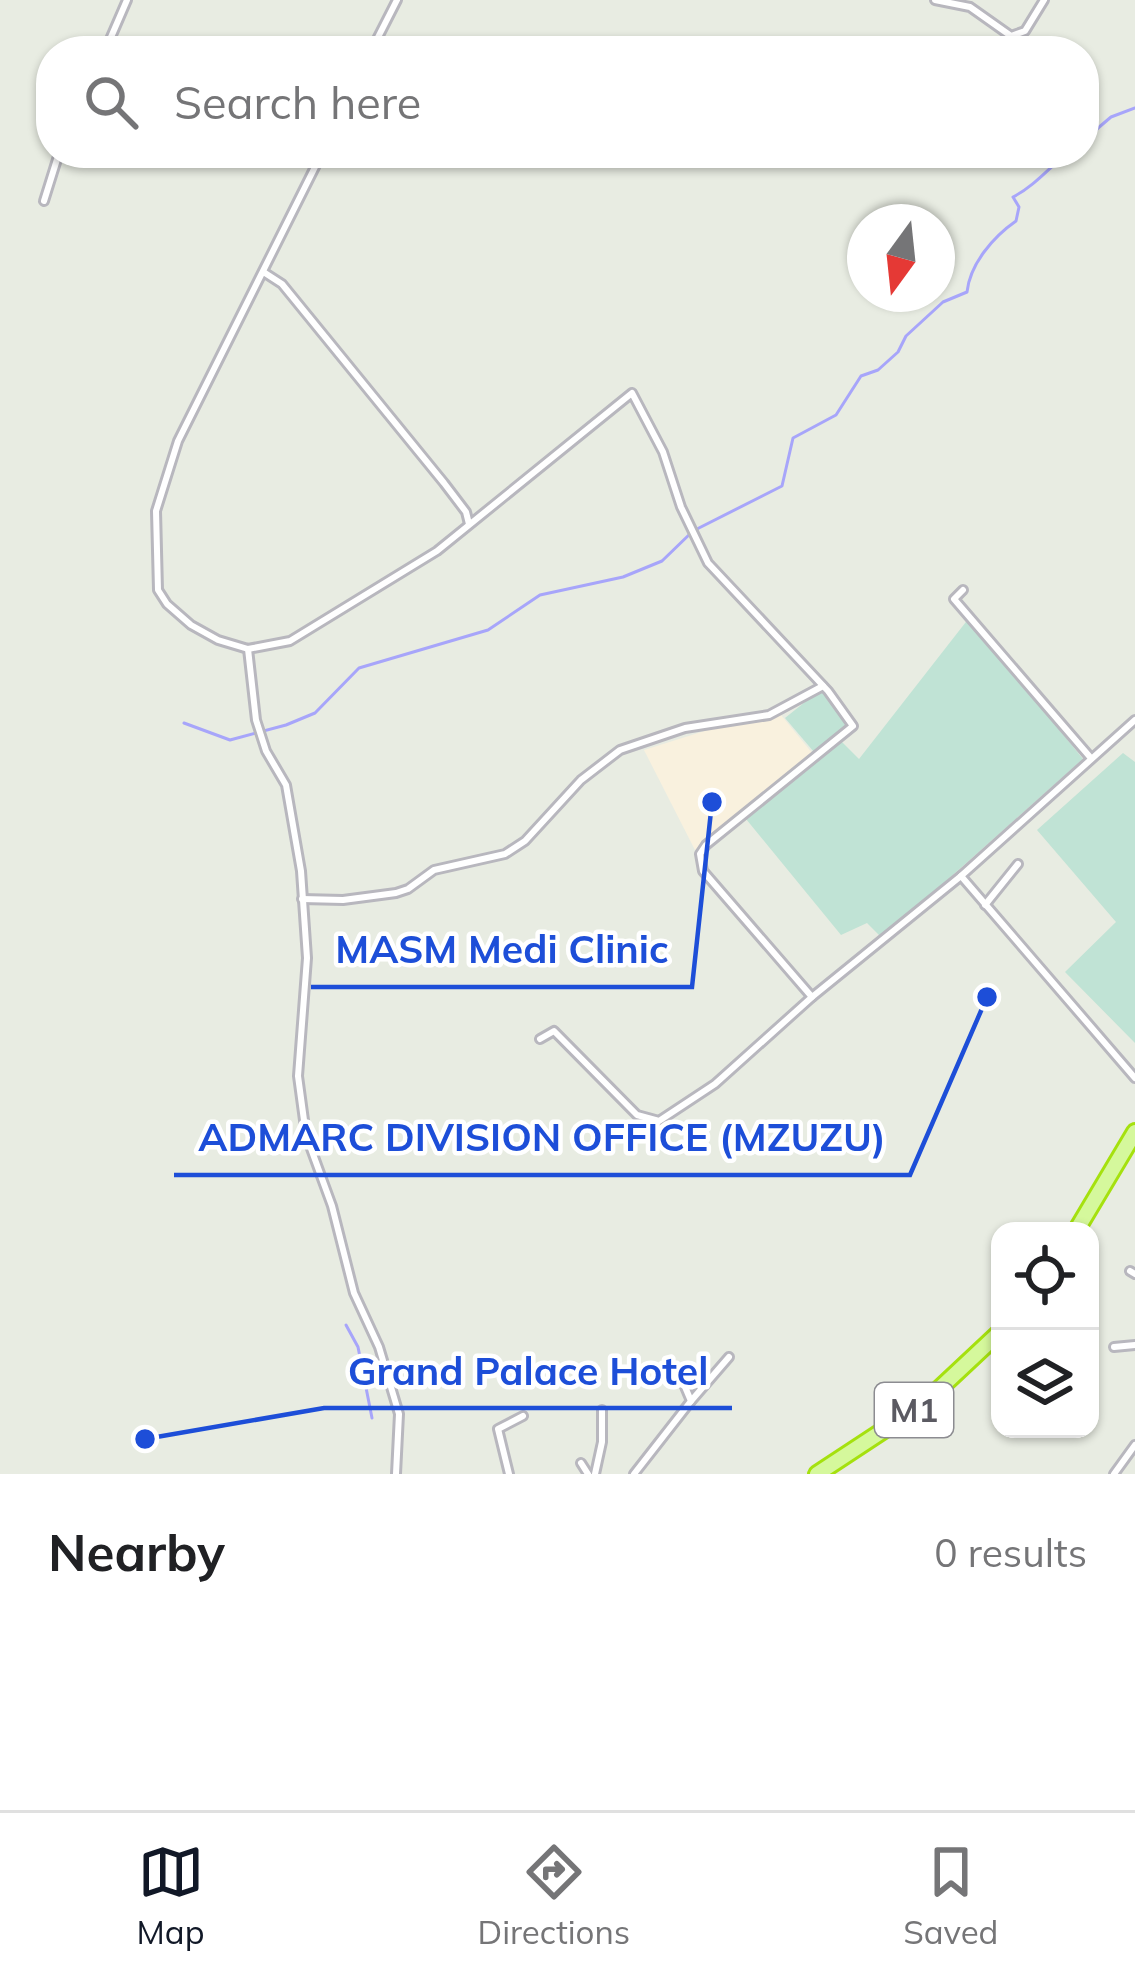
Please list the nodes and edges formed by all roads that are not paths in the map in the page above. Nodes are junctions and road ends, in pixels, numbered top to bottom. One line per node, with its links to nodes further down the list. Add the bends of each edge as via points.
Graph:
1 (127, 0): 5 (street)
2 (397, 0): 6 (street)
3 (935, 0): 4 (street, via 970,7 1010,36 1025,31)
4 (1044, 0)
5 (111, 36)
6 (379, 36)
7 (54, 168): 9 (street)
8 (315, 168): 10 (street)
9 (44, 201)
10 (265, 273): 11 (street, via 429,464); 13 (street, via 175,448 154,529 162,598 191,625)
11 (469, 526): 13 (street, via 290,641); 14 (street, via 632,393 708,562)
12 (963, 590): 16 (street, via 954,599)
13 (248, 649): 19 (street, via 256,720 290,799)
14 (823, 686): 19 (street, via 769,715 685,728 620,750 505,854 434,870 396,893); 21 (street, via 853,726 700,857)
15 (1135, 720): 16 (street)
16 (1090, 757): 18 (street)
17 (1018, 864): 20 (street)
18 (962, 876): 20 (street); 21 (street)
19 (302, 898): 36 (street, via 303,1118 399,1414)
20 (985, 905): 23 (street)
21 (812, 997): 22 (street, via 716,1084 658,1120 637,1115 555,1031)
22 (540, 1039)
23 (1135, 1078)
24 (1135, 1132): 25 (highway)
25 (1081, 1222)
26 (991, 1340): 40 (highway, M1, via 922,1405)
27 (1135, 1345): 28 (street)
28 (1114, 1347)
29 (729, 1357): 31 (street)
30 (677, 1368): 31 (street)
31 (691, 1401): 39 (street)
32 (602, 1410): 38 (street)
33 (523, 1416): 37 (street, via 498,1429)
34 (1135, 1445): 41 (street)
35 (581, 1463): 38 (street)
36 (396, 1474)
37 (509, 1474)
38 (592, 1474)
39 (634, 1474)
40 (817, 1474)
41 (1114, 1474)

